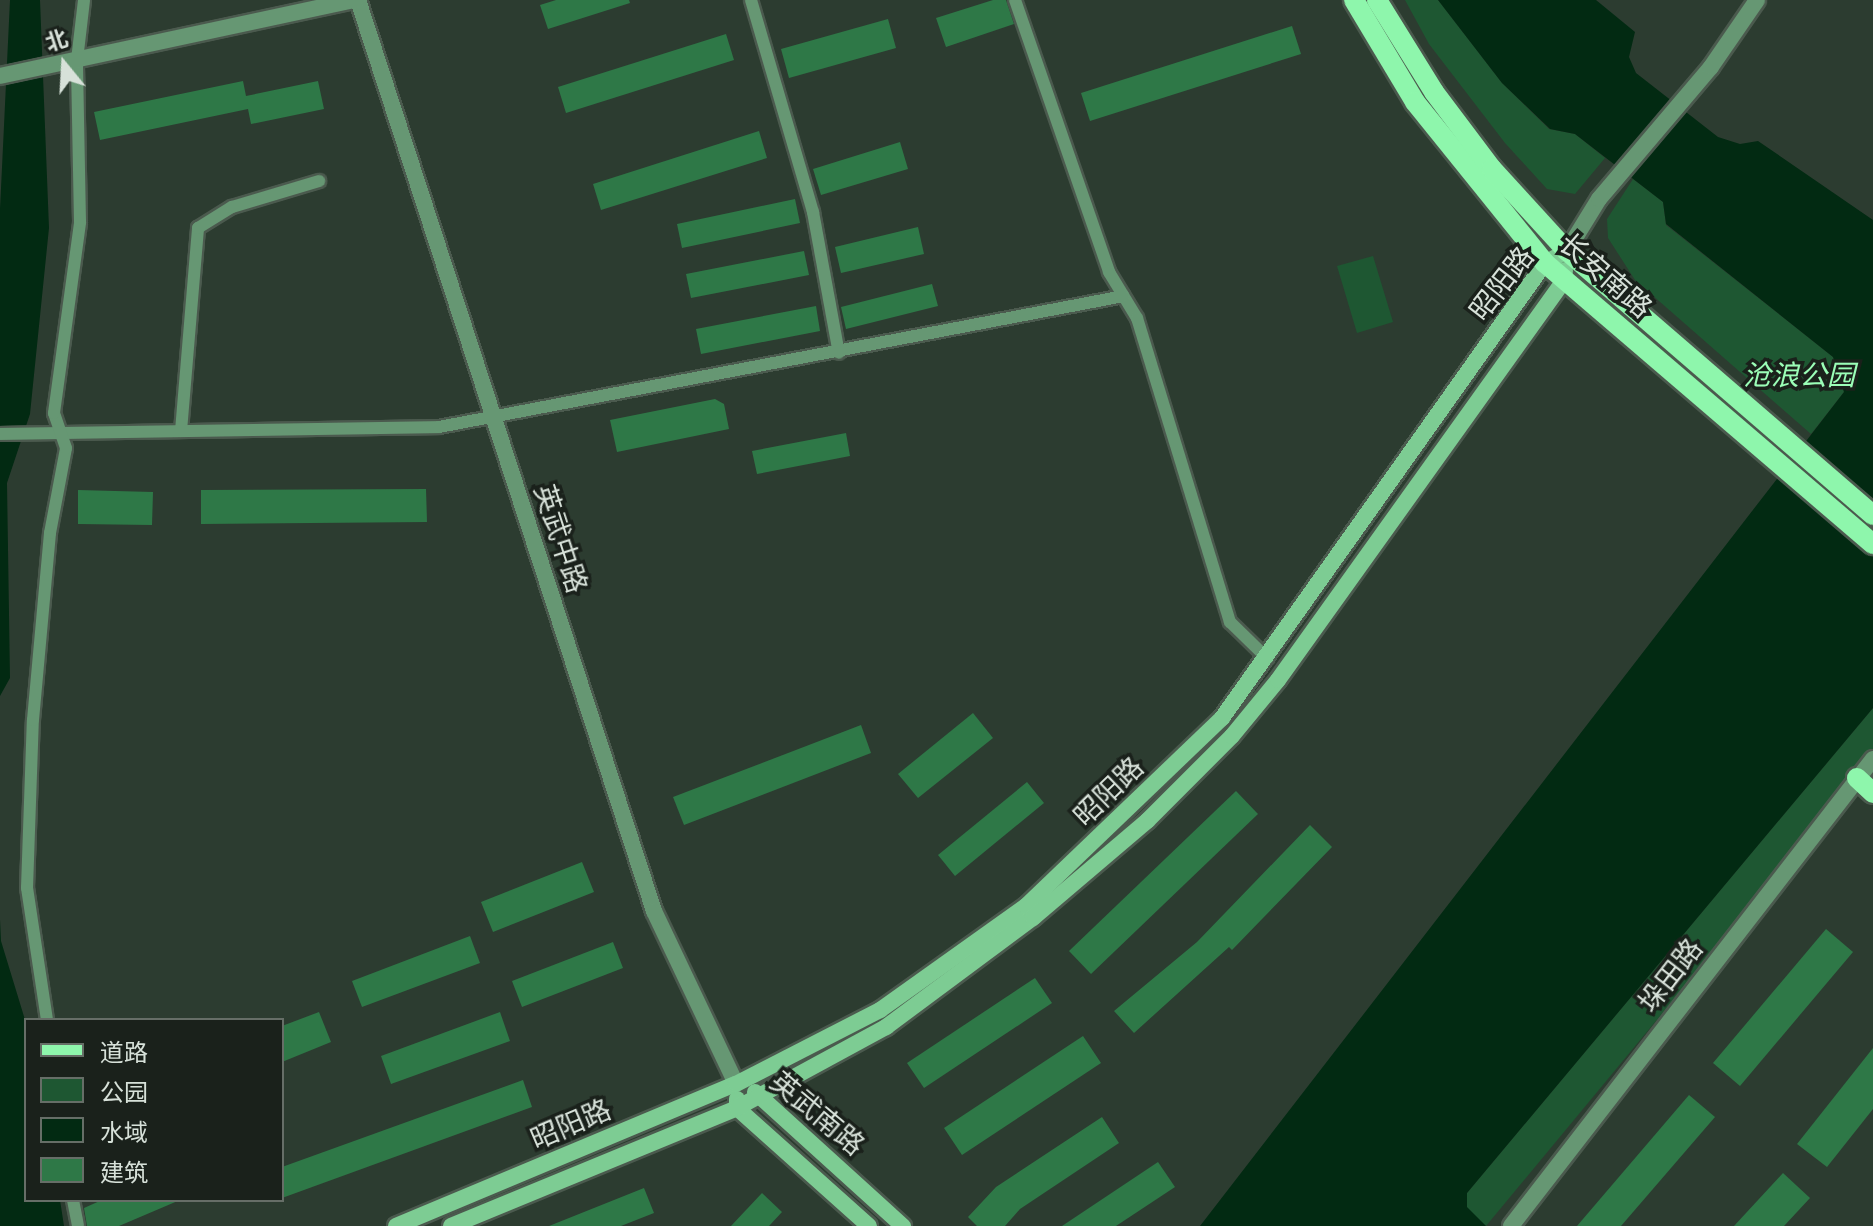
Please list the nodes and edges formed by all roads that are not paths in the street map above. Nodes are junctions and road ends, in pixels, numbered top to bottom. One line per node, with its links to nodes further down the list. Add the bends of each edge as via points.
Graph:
1 (84, 0): 8 (street)
2 (357, 0): 8 (street); 16 (street, 英武中路)
3 (751, 0): 15 (street, via 813,212)
4 (1015, 0): 14 (street, via 1109,272)
5 (1354, 0): 12 (main road, 长安南路, via 1415,102)
6 (1377, 0): 11 (main road, 长安南路, via 1434,92 1492,169)
7 (1757, 0): 11 (street, via 1711,67 1599,199)
8 (77, 60): 9 (street); 18 (street, via 80,222 54,413)
9 (0, 76)
10 (319, 181): 17 (street, via 232,207 198,228)
11 (1567, 251): 12 (main road, 昭阳路); 13 (main road, 昭阳路); 20 (main road, 长安南路)
12 (1545, 263): 13 (main road, 长安南路); 22 (main road, 昭阳路)
13 (1564, 281): 21 (main road, 长安南路); 28 (main road, 昭阳路, via 1278,680 1232,736 1147,821 1033,918 886,1027)
14 (1124, 296): 15 (street); 22 (street, via 1137,318 1230,622)
15 (839, 353): 16 (street)
16 (493, 416): 17 (street, via 439,427); 27 (street, 英武中路, via 654,911)
17 (181, 431): 18 (street)
18 (58, 433): 19 (street); 26 (street, via 33,720 27,888)
19 (0, 434)
20 (1873, 515)
21 (1873, 544)
22 (1267, 658): 27 (main road, 昭阳路, via 1222,718 1026,906 880,1010)
23 (1873, 759): 24 (street, 垛田路)
24 (1857, 778): 25 (main road); 36 (street, 垛田路)
25 (1873, 793)
26 (47, 1018)
27 (736, 1084): 28 (main road, 英武南路); 29 (main road, 英武南路); 32 (main road, 昭阳路)
28 (762, 1095): 29 (main road, 昭阳路); 35 (main road, 英武南路)
29 (737, 1108): 33 (main road, 昭阳路); 34 (main road, 英武南路)
30 (73, 1202): 31 (street)
31 (78, 1226)
32 (396, 1226)
33 (451, 1226)
34 (869, 1226)
35 (903, 1226)
36 (1511, 1226)

